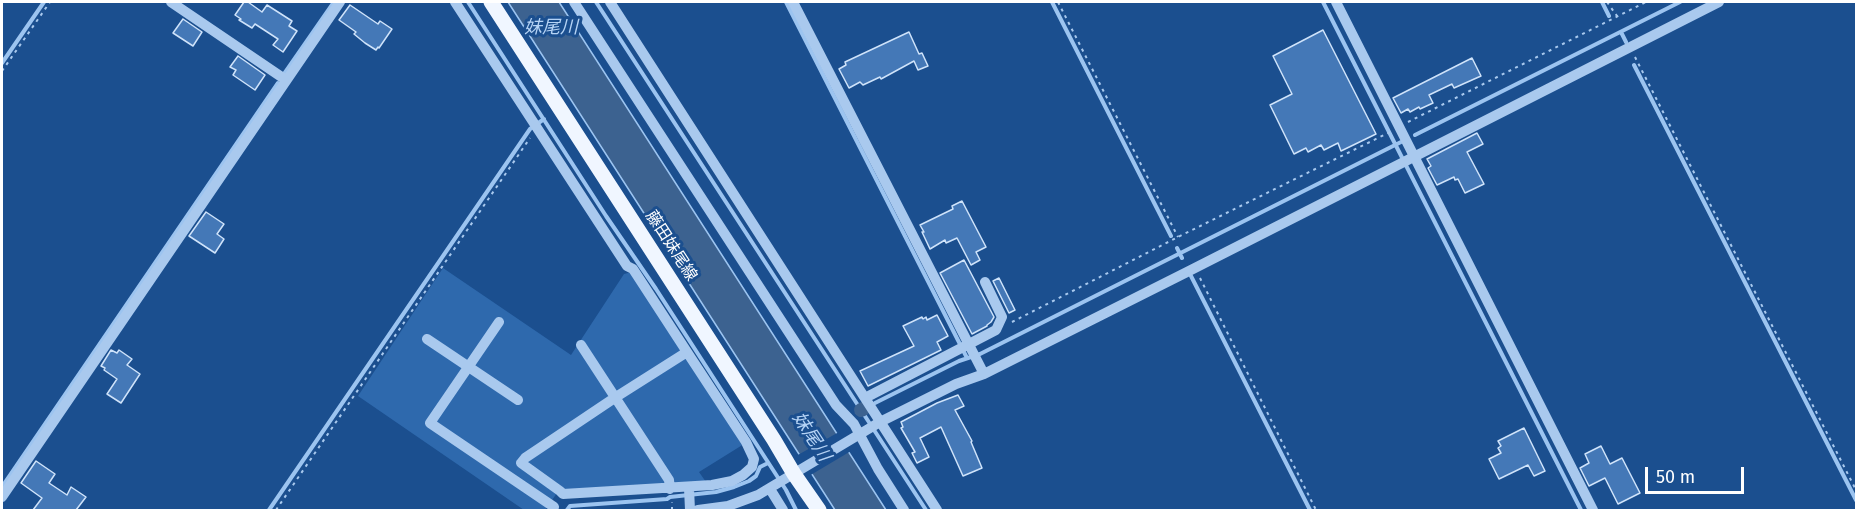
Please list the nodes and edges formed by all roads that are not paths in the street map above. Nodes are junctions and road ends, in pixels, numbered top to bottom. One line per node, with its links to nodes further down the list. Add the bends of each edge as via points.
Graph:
1 (171, 2): 10 (street)
2 (340, 2): 10 (street)
3 (455, 2): 17 (street)
4 (491, 2): 25 (main road, 藤田妹尾線, via 774,440)
5 (574, 2): 24 (street, via 836,405 854,424)
6 (610, 2): 21 (street)
7 (794, 2): 16 (street)
8 (1336, 2): 11 (street, via 1400,127)
9 (1719, 2): 11 (street)
10 (286, 81): 29 (street)
11 (1408, 160): 19 (street); 37 (street, via 1455,239)
12 (985, 282): 16 (street, via 1002,317 996,330)
13 (499, 322): 18 (street)
14 (427, 339): 18 (street)
15 (582, 345): 20 (street)
16 (967, 349): 19 (street); 21 (street)
17 (687, 352): 20 (street); 27 (street, via 754,459 752,467 732,481)
18 (469, 367): 22 (street); 30 (street, via 430,423)
19 (984, 374): 23 (street)
20 (616, 397): 26 (street, via 669,480); 28 (street, via 521,464)
21 (865, 398): 23 (street)
22 (518, 400)
23 (875, 425): 24 (street); 36 (street)
24 (856, 437): 25 (street); 35 (street)
25 (785, 479): 32 (street, via 728,506); 33 (street); 34 (main road, 藤田妹尾線)
26 (670, 489): 27 (street); 28 (street)
27 (689, 493): 31 (street)
28 (563, 494): 30 (street)
29 (2, 497)
30 (553, 509)
31 (690, 510)
32 (698, 510)
33 (783, 510)
34 (819, 510)
35 (904, 510)
36 (937, 510)
37 (1593, 510)

